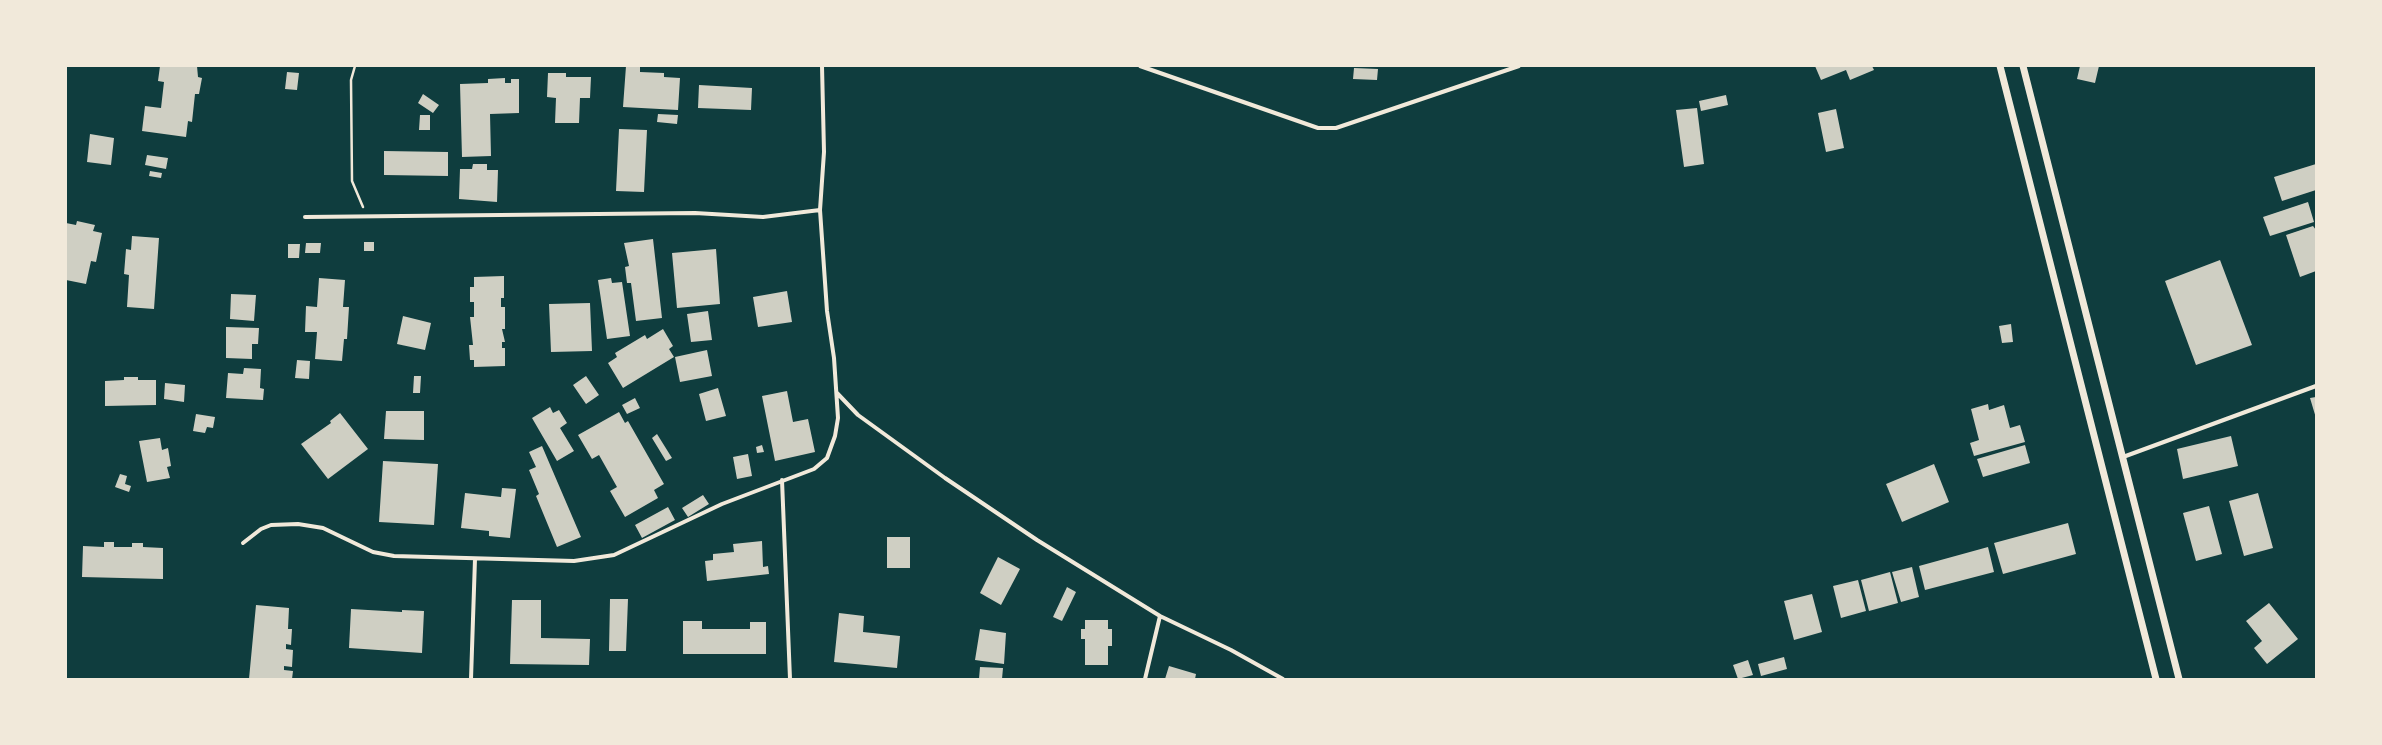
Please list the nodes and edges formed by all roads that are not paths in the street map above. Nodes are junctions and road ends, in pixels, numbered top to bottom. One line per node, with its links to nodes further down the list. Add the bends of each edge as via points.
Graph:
1 (822, 66): 6 (street, via 824,152)
2 (1140, 66): 3 (street, via 1318,128 1336,128)
3 (1519, 66)
4 (2000, 66): 19 (street)
5 (2023, 66): 10 (street)
6 (820, 210): 7 (street, via 763,217 695,213); 9 (street, via 827,311)
7 (305, 217)
8 (2316, 386): 10 (street)
9 (837, 393): 11 (street, via 835,436 828,458 814,470); 14 (street, via 858,415 945,478 1037,540)
10 (2123, 457): 20 (street)
11 (782, 480): 13 (street, via 722,504 614,555 574,561); 16 (street)
12 (243, 544): 13 (street, via 261,529 271,525 298,524 323,528 374,552 394,556)
13 (475, 559): 15 (street)
14 (1160, 616): 17 (street); 18 (street, via 1231,650)
15 (470, 679)
16 (790, 679)
17 (1145, 679)
18 (1283, 679)
19 (2156, 679)
20 (2180, 679)

